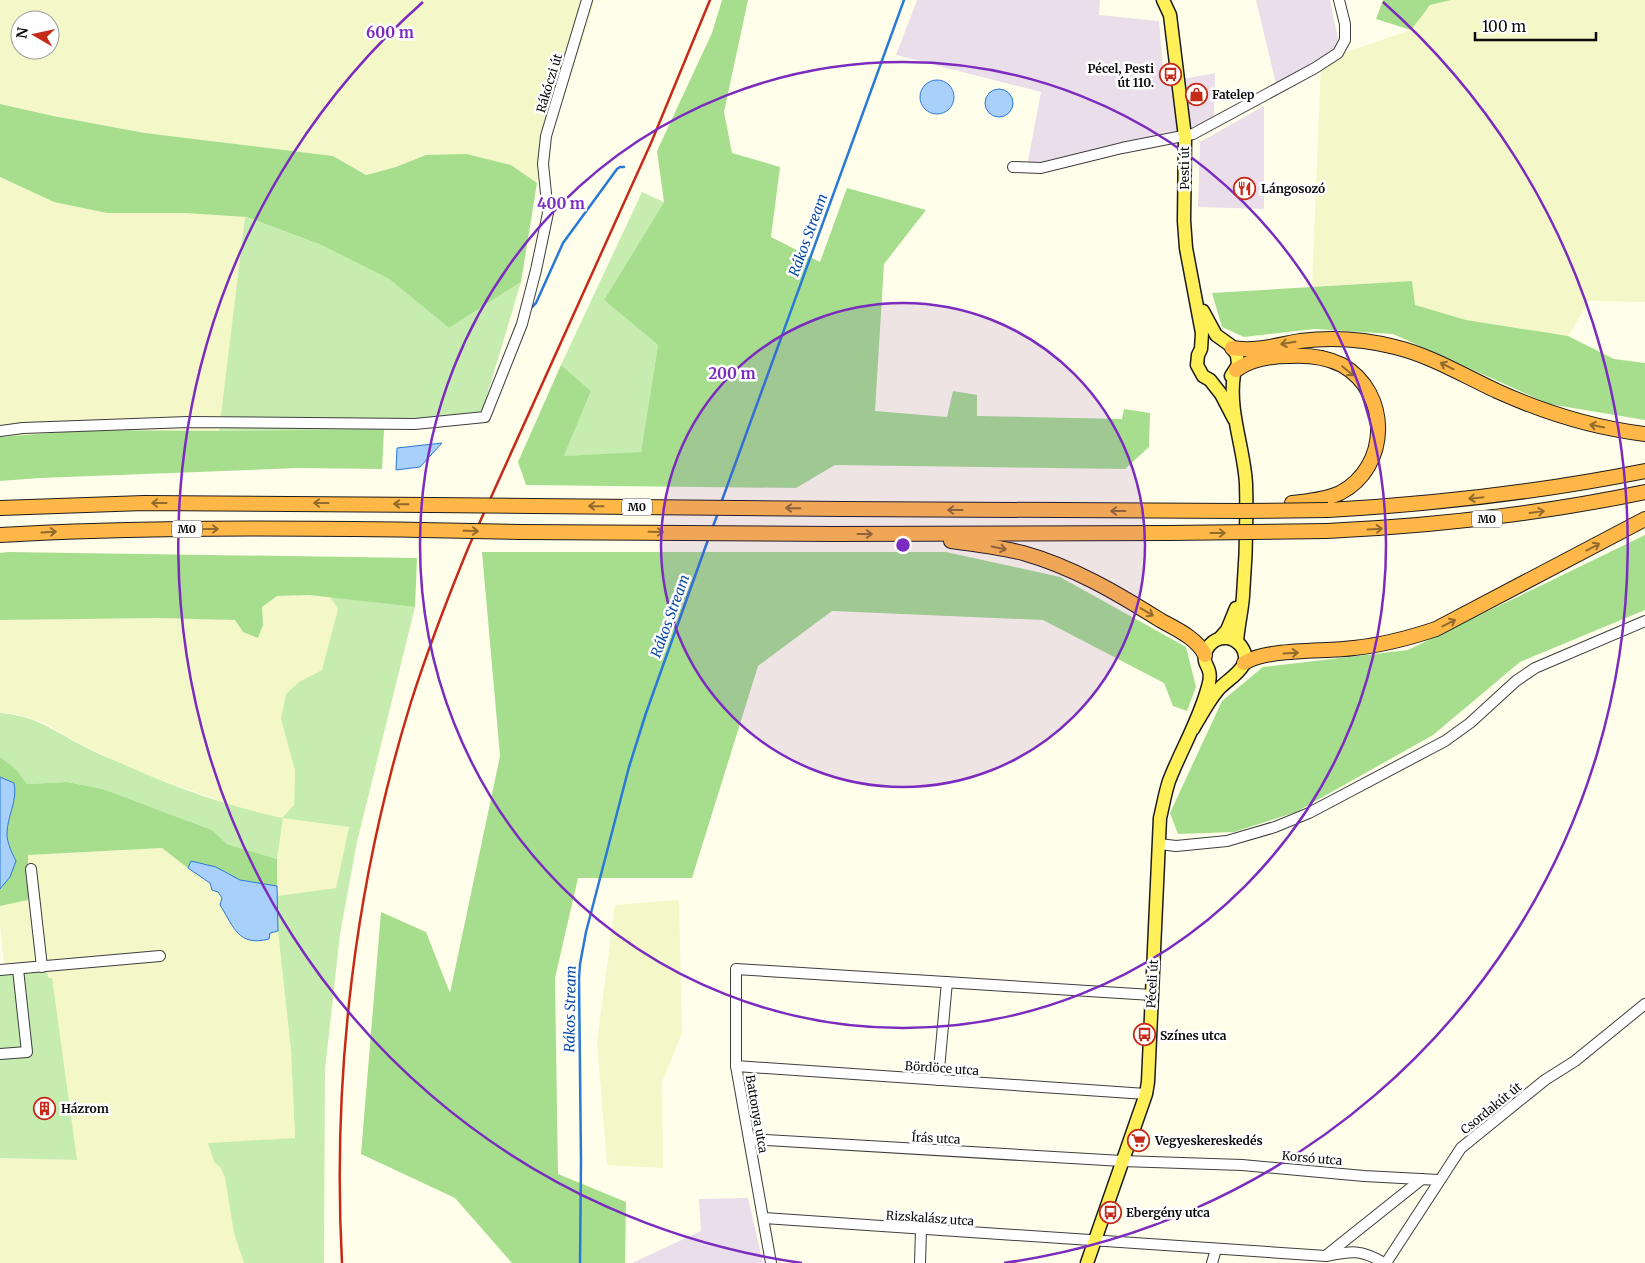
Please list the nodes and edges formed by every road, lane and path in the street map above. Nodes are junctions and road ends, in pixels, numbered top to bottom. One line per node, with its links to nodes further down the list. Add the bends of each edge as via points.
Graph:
1 (587, 0): 14 (street, Rákóczi út, via 546,136 543,164 548,212 536,270 522,324 485,417 415,424 188,422)
2 (1154, 0): 5 (main road, Pesti út, via 1167,23)
3 (1163, 0): 5 (main road, Pesti út, via 1170,15)
4 (1339, 0): 6 (street, via 1345,40 1338,53)
5 (1172, 42): 6 (main road, Pesti út)
6 (1185, 137): 7 (street, via 1122,148 1041,168); 8 (main road, Pesti út, via 1184,221)
7 (1013, 168)
8 (1195, 293): 9 (main road, via 1212,330); 10 (main road, via 1202,333)
9 (1228, 345): 10 (main road, via 1211,342); 11 (main road, via 1238,359); 15 (highway, one-way to 9, via 1594,426 1550,412 1426,357 1380,344 1330,339 1256,349)
10 (1201, 349): 12 (main road, via 1198,365 1203,376)
11 (1235, 372): 12 (main road, via 1219,382); 13 (main road, via 1232,386); 19 (highway, one-way to 19, bridge, via 1248,362 1283,356 1330,360 1350,371 1361,382 1374,403 1379,424 1373,458 1361,478 1339,493 1328,498)
12 (1210, 380): 13 (main road)
13 (1234, 420): 23 (main road, via 1246,484)
14 (0, 431)
15 (1645, 434)
16 (1645, 471): 19 (highway, M0, one-way to 19, bridge, via 1485,497 1328,510)
17 (1645, 492): 21 (highway, M0, one-way to 17, bridge, via 1327,531 1488,518)
18 (0, 508): 19 (highway, M0, one-way to 18, bridge, via 144,503)
19 (1240, 511)
20 (1645, 519): 28 (highway, one-way to 20, via 1271,654 1329,651 1400,641 1436,629)
21 (898, 534): 22 (highway, M0, one-way to 21, bridge, via 178,529); 27 (highway, one-way to 27, via 997,547 1057,565 1155,616 1193,640)
22 (0, 535)
23 (1244, 579): 25 (main road, via 1231,621); 26 (main road)
24 (1645, 622): 32 (street, via 1535,668 1470,723 1444,740 1308,813 1275,828 1227,841 1176,846)
25 (1220, 638): 26 (main road); 27 (main road, via 1210,644)
26 (1237, 642): 28 (main road, via 1244,651)
27 (1205, 655): 29 (main road)
28 (1244, 663): 30 (main road, via 1242,669)
29 (1209, 670): 30 (main road, via 1219,677); 31 (main road, via 1209,686)
30 (1231, 677): 31 (main road, via 1217,691)
31 (1193, 729): 32 (main road, Péceli út, via 1167,789 1160,818)
32 (1159, 844): 39 (main road, Péceli út)
33 (31, 869): 35 (street)
34 (160, 956): 35 (street)
35 (42, 967): 36 (street)
36 (18, 969): 37 (street); 41 (street, via 27,1052)
37 (0, 970)
38 (947, 982): 39 (street); 42 (street, Battonya utca, via 736,969); 43 (street)
39 (1152, 995): 44 (main road, Péceli út)
40 (1645, 1004): 48 (street, Csordakút út, via 1461,1148)
41 (0, 1054)
42 (736, 1066): 43 (street, Bördöce utca); 45 (street, Battonya utca)
43 (938, 1080): 44 (street, Bördöce utca)
44 (1146, 1094): 46 (main road, Péceli út)
45 (749, 1139): 46 (street, Írás utca); 49 (street, Battonya utca)
46 (1122, 1162): 47 (street, Korsó utca, via 1242,1165); 51 (main road, Péceli út)
47 (1422, 1179): 48 (street, Korsó utca); 53 (street)
48 (1439, 1180): 58 (street, Csordakút út)
49 (764, 1218): 50 (street, Rizskalász utca); 54 (street, Battonya utca)
50 (921, 1230): 51 (street, Rizskalász utca); 55 (street)
51 (1094, 1240): 52 (street); 56 (main road, Péceli út)
52 (1216, 1249): 53 (street); 57 (street)
53 (1324, 1259): 58 (street, via 1344,1252 1367,1253)
54 (771, 1263)
55 (920, 1263)
56 (1087, 1263)
57 (1212, 1263)
58 (1385, 1263)

